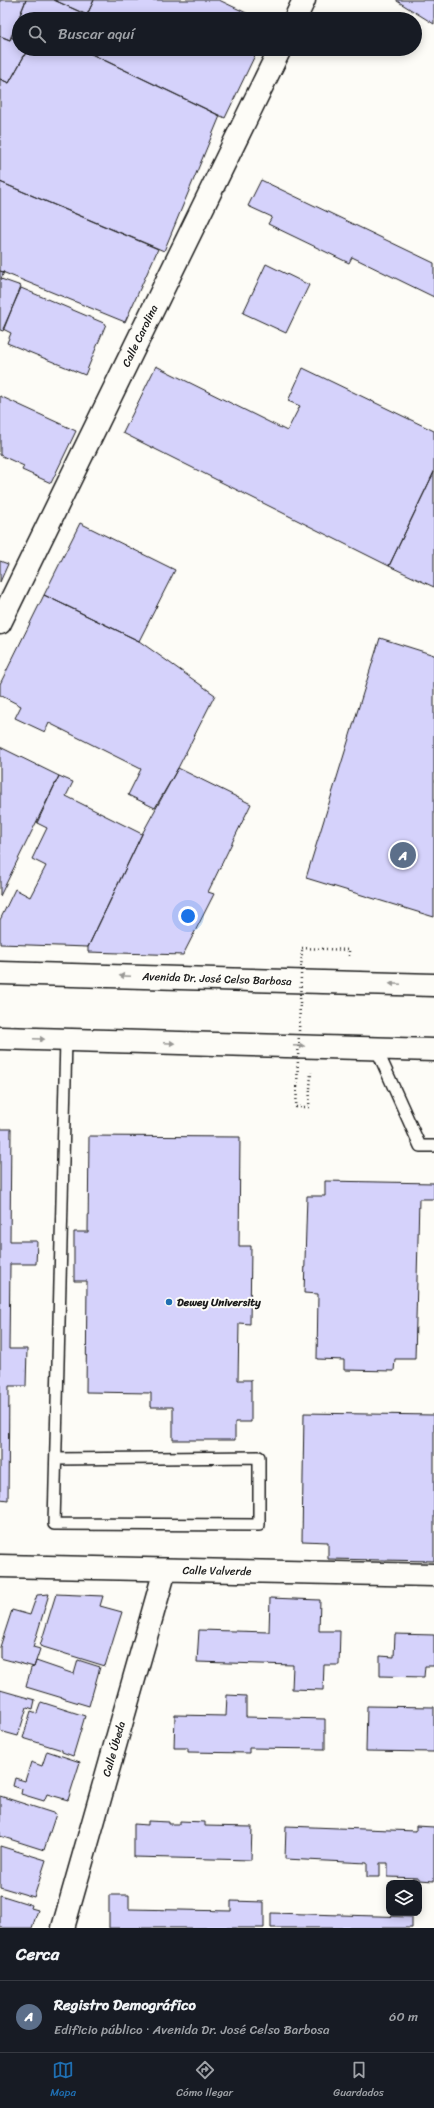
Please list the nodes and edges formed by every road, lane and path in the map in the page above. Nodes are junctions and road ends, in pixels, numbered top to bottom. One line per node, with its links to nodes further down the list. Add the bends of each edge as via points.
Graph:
1 (304, 0): 2 (street)
2 (298, 12)
3 (277, 56): 4 (street, Calle Carolina)
4 (0, 623)
5 (350, 950): 12 (path, bridge, via 302,948 296,1107 309,1107)
6 (0, 973): 7 (street, Avenida Dr. José Celso Barbosa, one-way to 6)
7 (434, 985)
8 (0, 1038): 9 (street, one-way to 9)
9 (66, 1040): 10 (street, one-way to 10); 14 (lane)
10 (376, 1048): 11 (street); 13 (lane, via 420,1146)
11 (434, 1050)
12 (310, 1088)
13 (434, 1146)
14 (56, 1459): 14 (lane, via 54,1524 260,1525 259,1457)
15 (0, 1566): 16 (street, Calle Valverde)
16 (165, 1570): 17 (street, Calle Valverde); 18 (street, Calle Úbeda)
17 (434, 1575)
18 (63, 1928)

